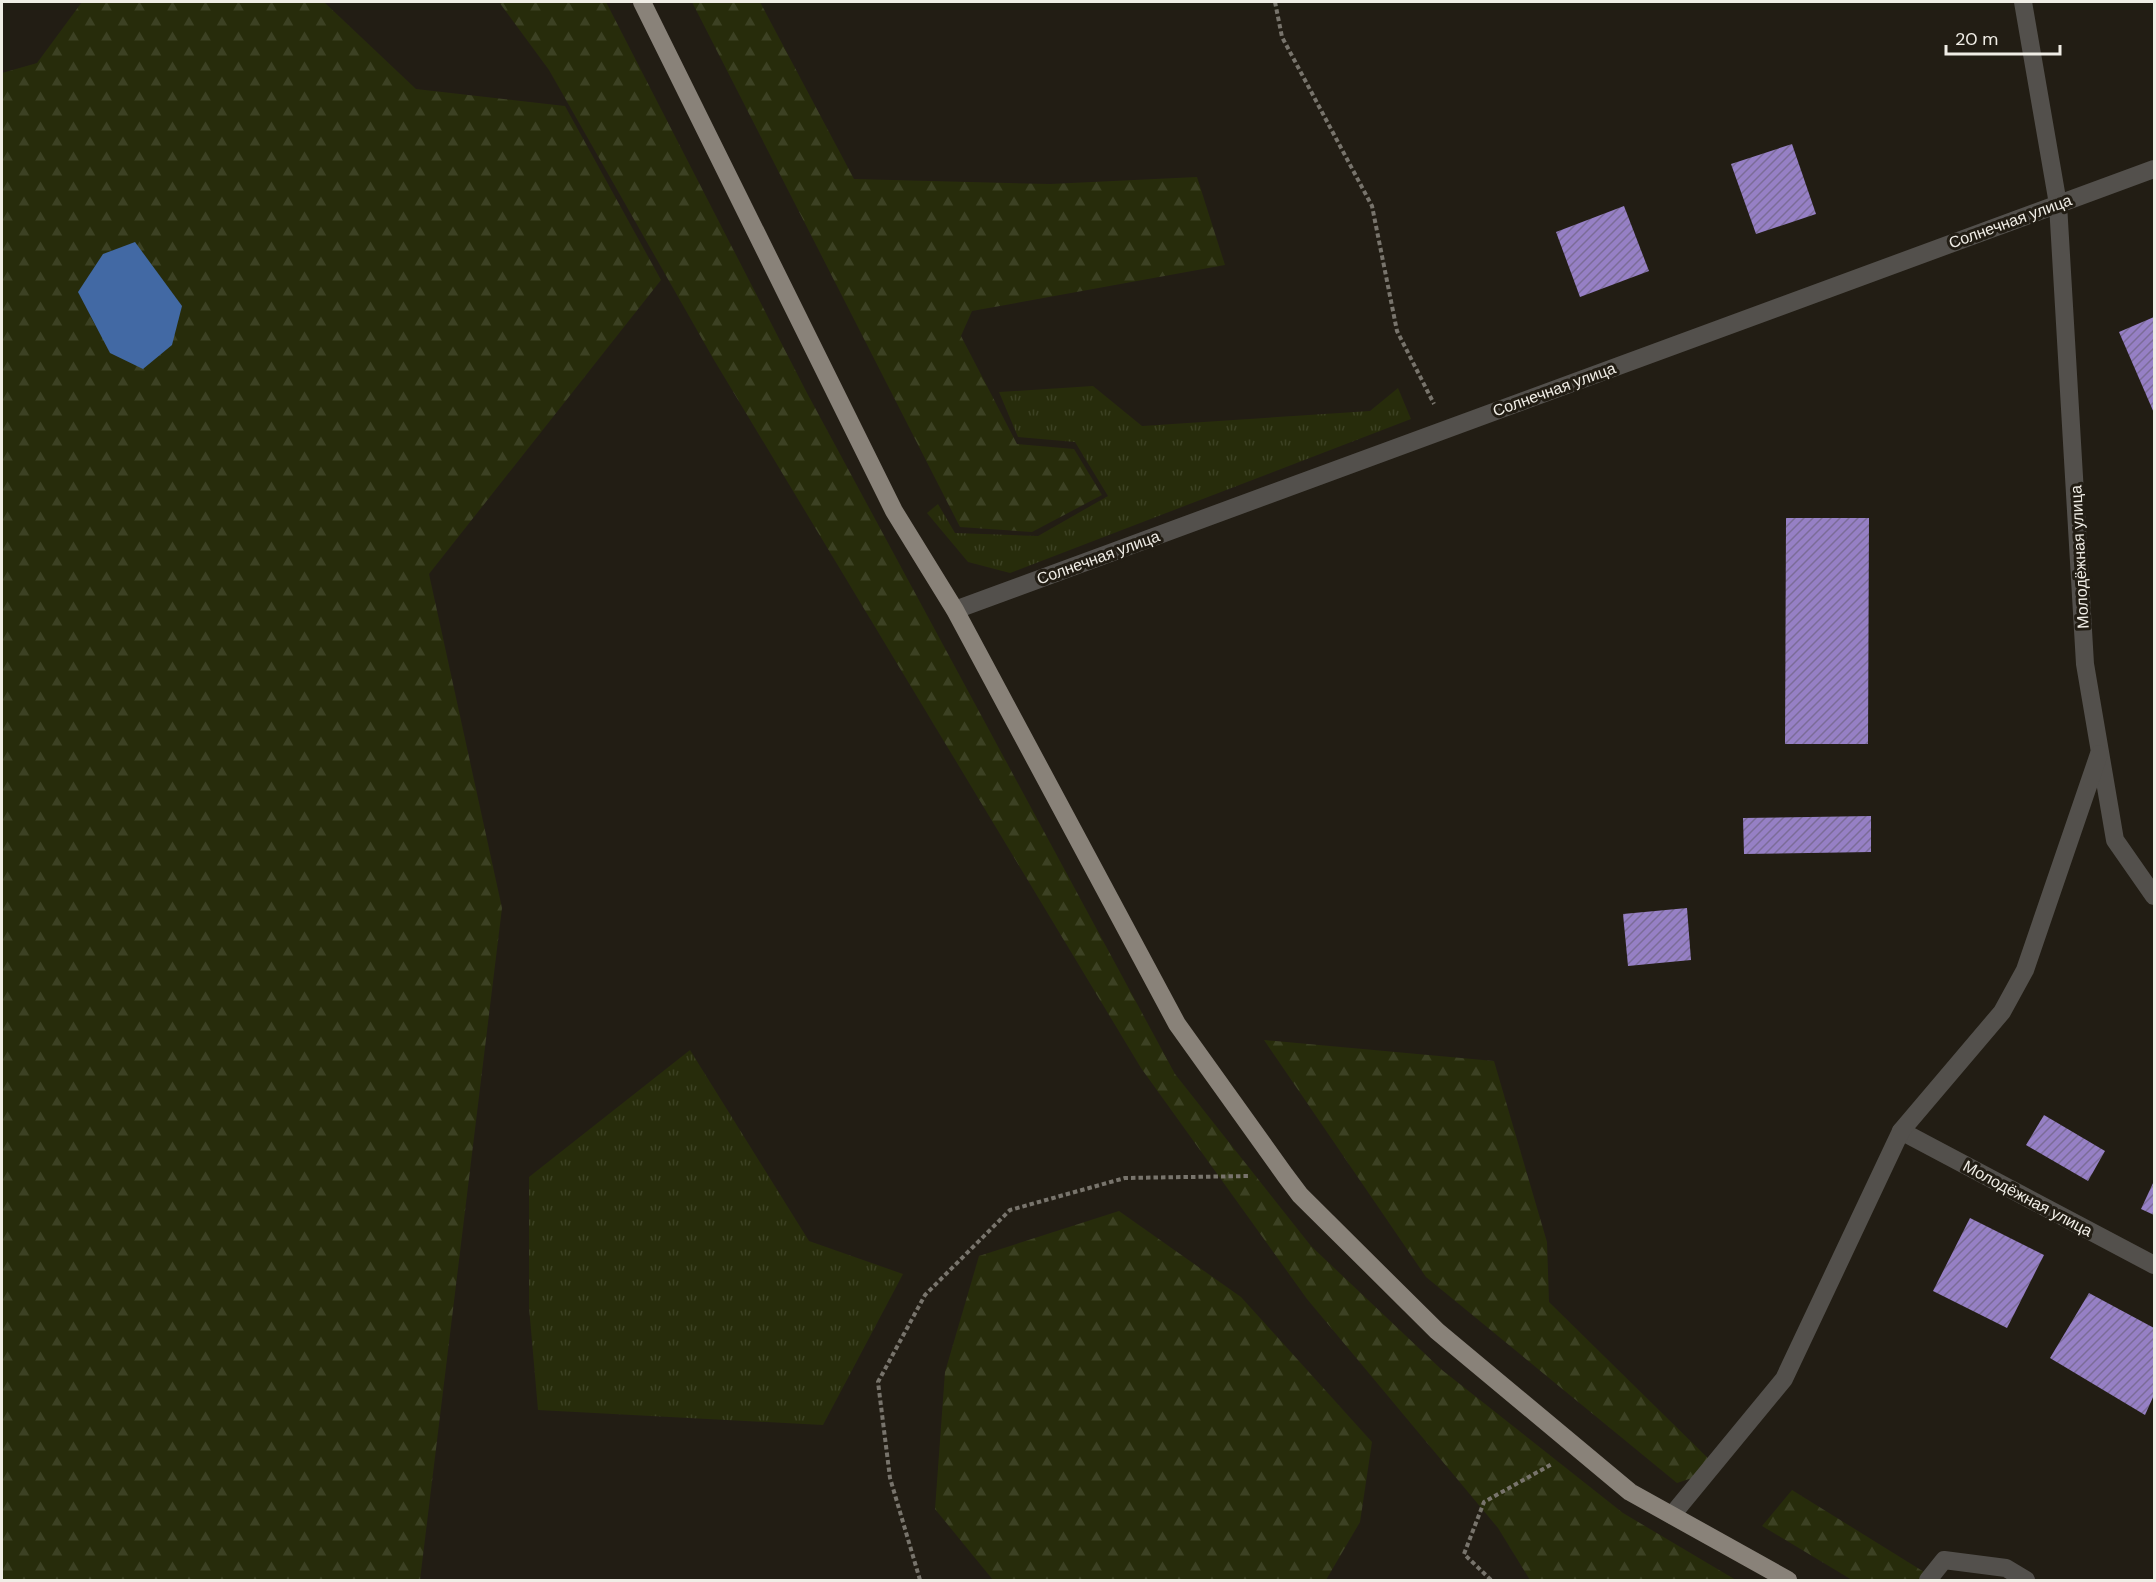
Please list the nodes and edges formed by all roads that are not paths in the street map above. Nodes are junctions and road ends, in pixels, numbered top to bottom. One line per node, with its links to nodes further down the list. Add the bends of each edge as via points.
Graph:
1 (642, 2): 5 (main road, via 894,511)
2 (2023, 2): 4 (street, Молодёжная улица)
3 (2154, 169): 4 (street, Солнечная улица)
4 (2058, 204): 5 (street, Солнечная улица); 6 (street, Молодёжная улица, via 2085,664)
5 (955, 610): 10 (main road, via 1177,1024 1300,1196 1437,1331 1630,1492)
6 (2100, 751): 7 (street, Молодёжная улица, via 2115,840); 8 (street, via 2025,969 2002,1012)
7 (2154, 897)
8 (1902, 1131): 9 (street, Молодёжная улица); 10 (street, via 1784,1379)
9 (2154, 1265)
10 (1672, 1515): 11 (main road)
11 (1788, 1581)
12 (1928, 1581): 13 (street, via 1944,1560 2006,1568)
13 (2026, 1581)

